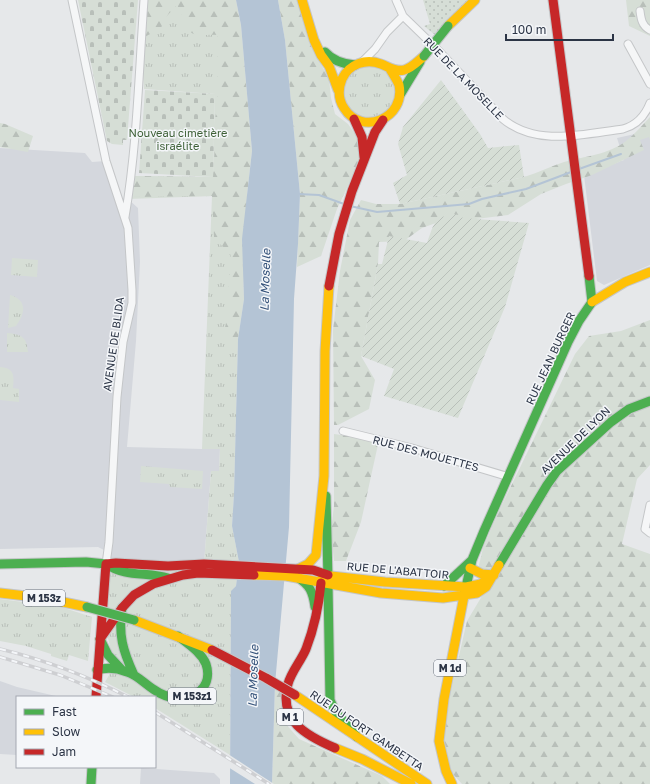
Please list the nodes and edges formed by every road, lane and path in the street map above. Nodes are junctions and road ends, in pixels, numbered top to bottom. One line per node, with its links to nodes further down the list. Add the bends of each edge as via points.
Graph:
1 (72, 0): 23 (street, AVENUE DE BLIDA, via 106,161)
2 (144, 0): 23 (street, via 135,126)
3 (302, 0): 10 (main road)
4 (396, 0): 8 (street, RUE DE LA MOSELLE)
5 (475, 0): 12 (main road, bridge, via 448,26)
6 (552, 0): 21 (main road)
7 (640, 11): 9 (street, via 642,21)
8 (403, 16): 13 (street, via 375,49); 21 (street, RUE DE LA MOSELLE, via 508,123 535,135)
9 (650, 30)
10 (314, 40): 13 (main road, via 330,58 342,64); 16 (main road, via 333,74)
11 (628, 44): 15 (street)
12 (424, 56): 14 (main road, via 404,70); 17 (main road)
13 (358, 64): 14 (main road, via 377,62); 16 (main road, via 346,72)
14 (390, 69): 17 (main road, via 400,85)
15 (650, 84)
16 (339, 91): 19 (main road, via 342,107)
17 (400, 95): 20 (main road, via 398,105 392,114)
18 (650, 103): 21 (street, RUE DE LA MOSELLE, via 642,118 627,128)
19 (354, 119): 20 (main road, via 363,123); 22 (main road, M 1, via 362,135)
20 (383, 120): 22 (main road, M 1, via 375,132)
21 (570, 136): 25 (main road)
22 (363, 163): 28 (main road, M 1, via 344,218 329,288 326,320)
23 (125, 217): 34 (street, AVENUE DE BLIDA, via 128,228 132,303 117,397)
24 (650, 272): 25 (main road, via 625,282)
25 (592, 302): 29 (main road, RUE JEAN BURGER / M 1d, via 568,342)
26 (650, 401): 38 (main road, AVENUE DE LYON, via 635,405 612,421 555,474)
27 (343, 431): 29 (street, RUE DES MOUETTES, via 412,448)
28 (324, 476): 31 (main road, M 1); 40 (main road, M 1, via 327,514)
29 (509, 477): 35 (main road, RUE JEAN BURGER / M 1d)
30 (650, 504): 32 (street, via 645,529)
31 (319, 513): 37 (main road, M 1, via 316,555); 40 (main road, M 1)
32 (650, 533)
33 (0, 564): 34 (main road)
34 (106, 564): 36 (main road, via 204,564); 39 (main road, via 119,572 160,575); 47 (main road, AVENUE DE BLIDA)
35 (471, 564): 38 (main road, via 482,574); 41 (main road); 42 (main road, RUE JEAN BURGER / M 1d)
36 (221, 569): 37 (main road, RUE DE L'ABATTOIR); 39 (main road)
37 (298, 573): 40 (main road, RUE DE L'ABATTOIR); 45 (main road, M 1, via 310,587)
38 (494, 575): 42 (main road, AVENUE DE LYON, via 486,588 477,593)
39 (168, 578): 44 (main road, via 140,591)
40 (324, 578): 41 (main road, RUE DE L'ABATTOIR); 42 (main road, RUE DE L'ABATTOIR, via 381,593 443,598); 45 (main road, M 1); 52 (main road, M 1, via 330,700 335,711)
41 (444, 586): 42 (main road, RUE DE L'ABATTOIR)
42 (465, 592): 57 (main road, M 1d, via 444,699 439,741)
43 (0, 593): 46 (main road, M 153z, bridge, via 44,598 87,607)
44 (122, 608): 47 (main road); 50 (main road, via 120,639)
45 (316, 615): 55 (main road, M 1, via 306,649 288,684 287,712 295,725 307,735)
46 (178, 636): 50 (main road, M 153z1, via 198,653 207,666 205,685 197,693 182,699 170,697 153,689); 52 (main road, RUE DU FORT GAMBETTA / M 153z, bridge, via 212,650 266,678)
47 (100, 639): 48 (main road, AVENUE DE BLIDA); 49 (main road, M 153z1, via 108,655)
48 (98, 670): 49 (main road, M 153z1); 51 (main road, AVENUE DE BLIDA)
49 (122, 670): 50 (main road, M 153z1)
50 (134, 675)
51 (96, 696)
52 (357, 737): 56 (main road, RUE DU FORT GAMBETTA / M 1)
53 (92, 768): 54 (main road)
54 (91, 784)
55 (412, 784)
56 (427, 784)
57 (452, 784)

